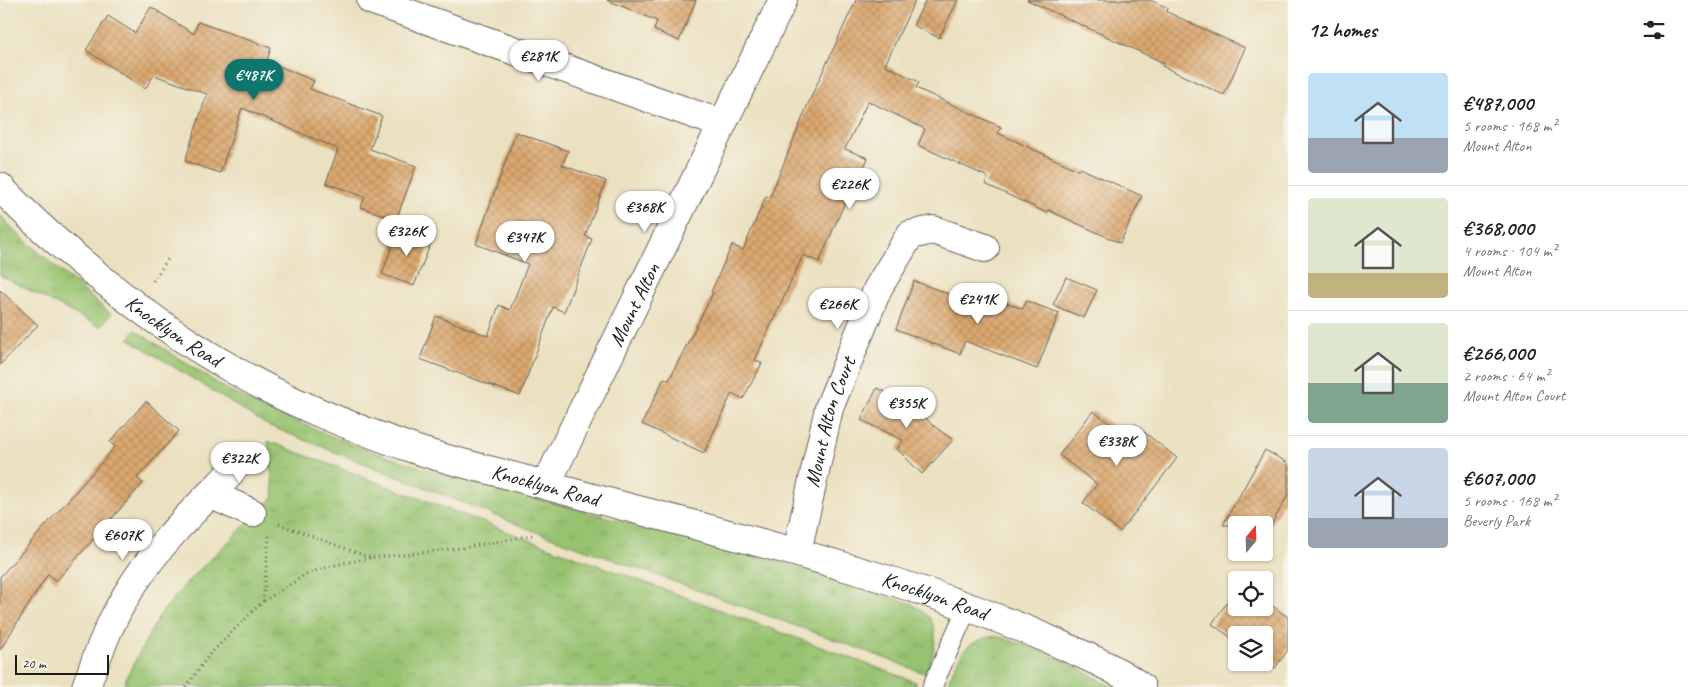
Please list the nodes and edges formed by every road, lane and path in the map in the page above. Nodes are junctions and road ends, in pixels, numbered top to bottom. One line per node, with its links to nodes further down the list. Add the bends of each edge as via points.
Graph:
1 (371, 0): 3 (street)
2 (783, 0): 3 (street, Mount Alton)
3 (722, 124): 8 (street, Mount Alton)
4 (0, 187): 8 (street, Knocklyon Road, via 33,222 114,290 237,372 345,422 417,450)
5 (985, 248): 11 (street, Mount Alton Court, via 933,230 910,234 878,288 829,408)
6 (168, 259): 7 (path)
7 (152, 282)
8 (546, 485): 11 (street, Knocklyon Road)
9 (261, 517): 12 (path); 13 (path); 15 (street, via 218,485 133,583 102,641)
10 (532, 535): 12 (path, via 464,548)
11 (797, 552): 14 (street, Knocklyon Road)
12 (371, 558): 13 (path, via 308,573)
13 (263, 601): 16 (path, via 210,654)
14 (968, 606): 17 (lane); 18 (street, Knocklyon Road, via 1096,661)
15 (86, 687)
16 (186, 687)
17 (932, 687)
18 (1141, 687)

